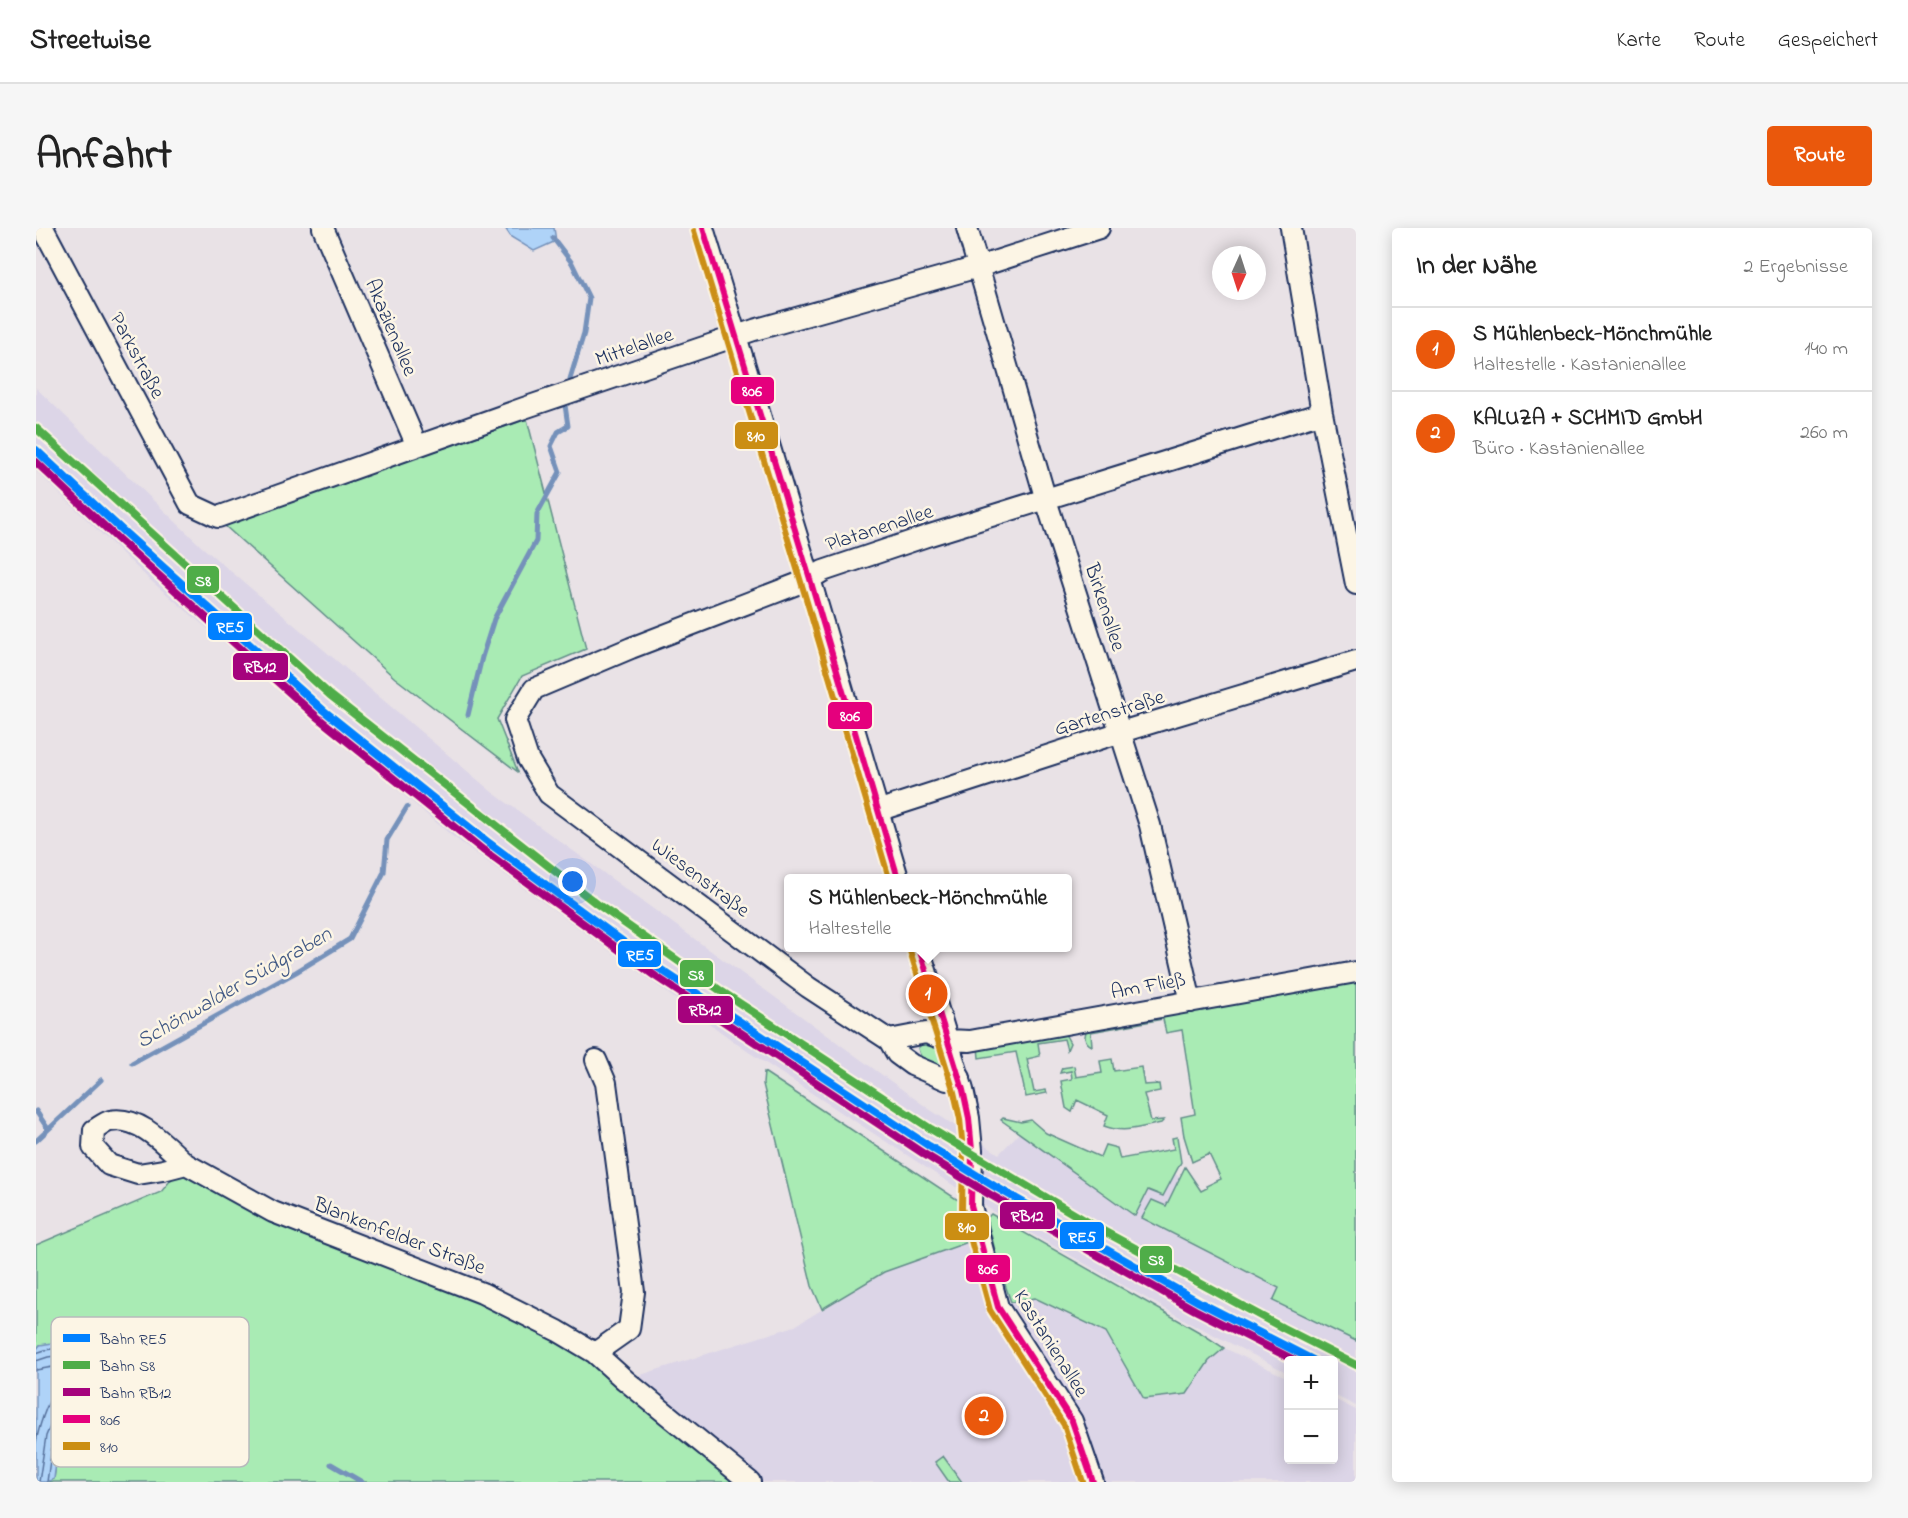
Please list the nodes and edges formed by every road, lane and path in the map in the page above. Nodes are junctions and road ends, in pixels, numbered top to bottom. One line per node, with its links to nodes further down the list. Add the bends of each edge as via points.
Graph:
1 (43, 228): 12 (street, Parkstraße)
2 (323, 228): 10 (street, Akazienallee)
3 (703, 228): 8 (street)
4 (967, 228): 7 (street, Birkenallee)
5 (1100, 228): 7 (street, Mittelallee)
6 (1290, 228): 9 (street)
7 (978, 267): 8 (street, Mittelallee); 11 (street, Birkenallee)
8 (735, 337): 10 (street, Mittelallee); 13 (street)
9 (1322, 413): 11 (street, Platanenallee); 14 (street)
10 (417, 446): 12 (street, Mittelallee, via 218,517)
11 (1046, 500): 13 (street, Platanenallee, via 930,535 823,571); 16 (street, Birkenallee)
12 (190, 504)
13 (810, 579): 17 (street, Platanenallee, via 534,689 515,720); 18 (street)
14 (1356, 584)
15 (1356, 661): 16 (street, Gartenstraße)
16 (1121, 732): 18 (street, Gartenstraße); 22 (street, Birkenallee, via 1150,825)
17 (528, 759): 23 (street, Wiesenstraße, via 549,794 808,987)
18 (877, 811): 19 (street)
19 (896, 874)
20 (920, 952): 24 (street, Kastanienallee)
21 (1356, 972): 22 (street, Am Fließ)
22 (1191, 1002): 24 (street, Am Fließ, via 970,1041)
23 (889, 1040): 24 (street, via 926,1033); 26 (street, Wiesenstraße, via 897,1054 912,1065 947,1080)
24 (947, 1040): 26 (street, Kastanienallee)
25 (597, 1060): 28 (street, via 606,1083 634,1292 629,1329)
26 (960, 1078): 30 (street, Kastanienallee, via 971,1139 971,1206 998,1307 1071,1421)
27 (186, 1164): 28 (street, Blankenfelder Straße, via 273,1212 482,1293)
28 (595, 1353): 29 (street, Blankenfelder Straße)
29 (750, 1482)
30 (1093, 1482)

